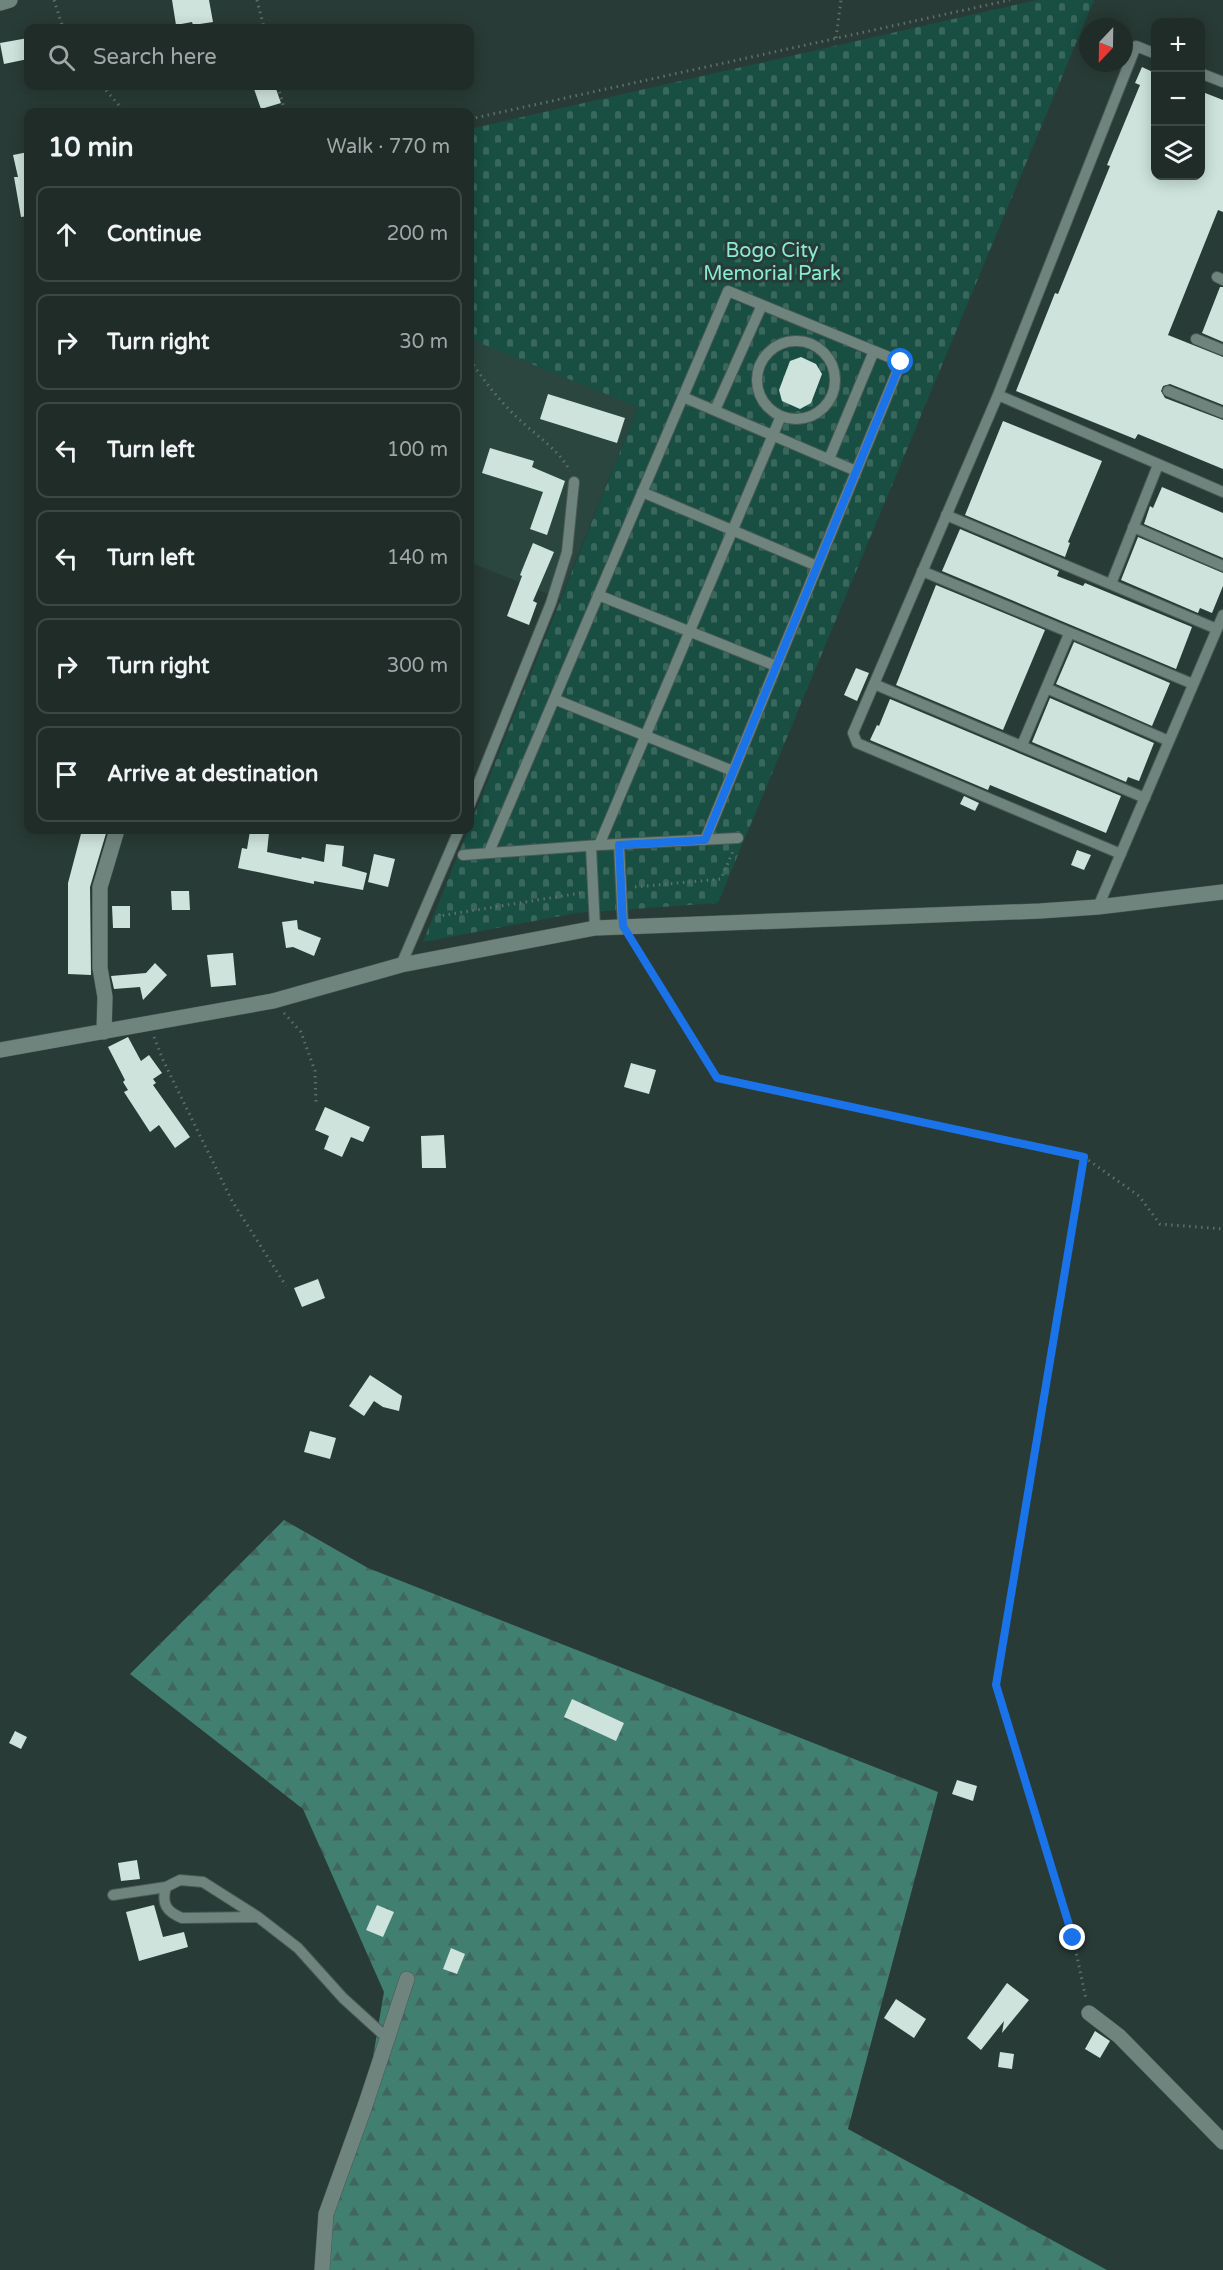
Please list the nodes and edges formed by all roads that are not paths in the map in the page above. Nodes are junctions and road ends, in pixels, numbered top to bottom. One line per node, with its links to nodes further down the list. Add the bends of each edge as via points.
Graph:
1 (10, 0): 2 (street)
2 (0, 3)
3 (1151, 52): 13 (lane, via 1136,46)
4 (1205, 75): 5 (lane)
5 (1223, 82)
6 (762, 305): 7 (lane); 14 (lane, via 728,291); 15 (lane)
7 (816, 327): 9 (lane); 11 (lane)
8 (1196, 339): 10 (lane)
9 (810, 343): 17 (lane, via 786,342 775,347 759,365 758,389 763,401); 17 (lane, via 829,359 834,370 832,394 826,405 812,415 794,419)
10 (1223, 350)
11 (874, 351): 19 (lane); 21 (lane, via 901,362)
12 (1167, 391): 16 (lane)
13 (998, 395): 20 (lane); 25 (lane)
14 (682, 397): 15 (lane); 23 (lane)
15 (715, 410): 18 (lane)
16 (1223, 413)
17 (781, 416): 18 (lane)
18 (773, 435): 19 (lane); 27 (lane)
19 (829, 459): 21 (lane)
20 (1158, 465): 24 (lane); 26 (lane)
21 (856, 471): 28 (lane)
22 (574, 482): 46 (lane, via 567,552 558,582)
23 (642, 492): 27 (lane); 32 (lane)
24 (1223, 492)
25 (946, 515): 30 (lane); 31 (lane)
26 (1133, 526): 29 (lane); 31 (lane)
27 (733, 530): 28 (lane); 35 (lane)
28 (817, 566): 37 (lane)
29 (1223, 566)
30 (922, 571): 36 (lane); 38 (lane)
31 (1111, 584): 34 (lane)
32 (598, 596): 35 (lane); 41 (lane)
33 (1223, 615): 34 (lane)
34 (1217, 629): 39 (lane)
35 (690, 632): 37 (lane); 42 (lane)
36 (1069, 634): 39 (lane); 40 (lane)
37 (776, 666): 45 (lane)
38 (874, 684): 44 (lane); 55 (lane, via 853,733 857,743)
39 (1193, 684): 43 (lane)
40 (1046, 688): 43 (lane); 44 (lane)
41 (554, 699): 42 (lane); 54 (lane)
42 (645, 736): 45 (lane); 53 (lane)
43 (1169, 741): 47 (lane)
44 (1022, 745): 47 (lane)
45 (733, 771): 51 (lane)
46 (474, 794)
47 (1144, 798): 55 (lane)
48 (116, 834): 62 (street, via 100,888)
49 (457, 834): 61 (lane)
50 (738, 838): 51 (lane)
51 (705, 840): 52 (lane)
52 (619, 845): 53 (lane); 59 (lane)
53 (595, 846): 54 (lane); 60 (lane)
54 (489, 852): 56 (lane)
55 (1121, 854): 58 (lane)
56 (463, 855)
57 (1223, 892): 58 (street)
58 (1098, 908): 59 (street)
59 (623, 926): 60 (street)
60 (595, 928): 61 (street)
61 (401, 965): 62 (street, via 273,1001)
62 (104, 1032): 63 (street)
63 (0, 1050)
64 (166, 1887): 65 (lane); 66 (lane, via 180,1880 203,1882); 66 (lane, via 165,1907 182,1918)
65 (113, 1895)
66 (258, 1917): 69 (lane, via 298,1948 343,1998)
67 (407, 1979): 69 (street)
68 (1089, 2013): 70 (street, via 1119,2036)
69 (387, 2038): 71 (street, via 326,2214)
70 (1223, 2142)
71 (322, 2270)

